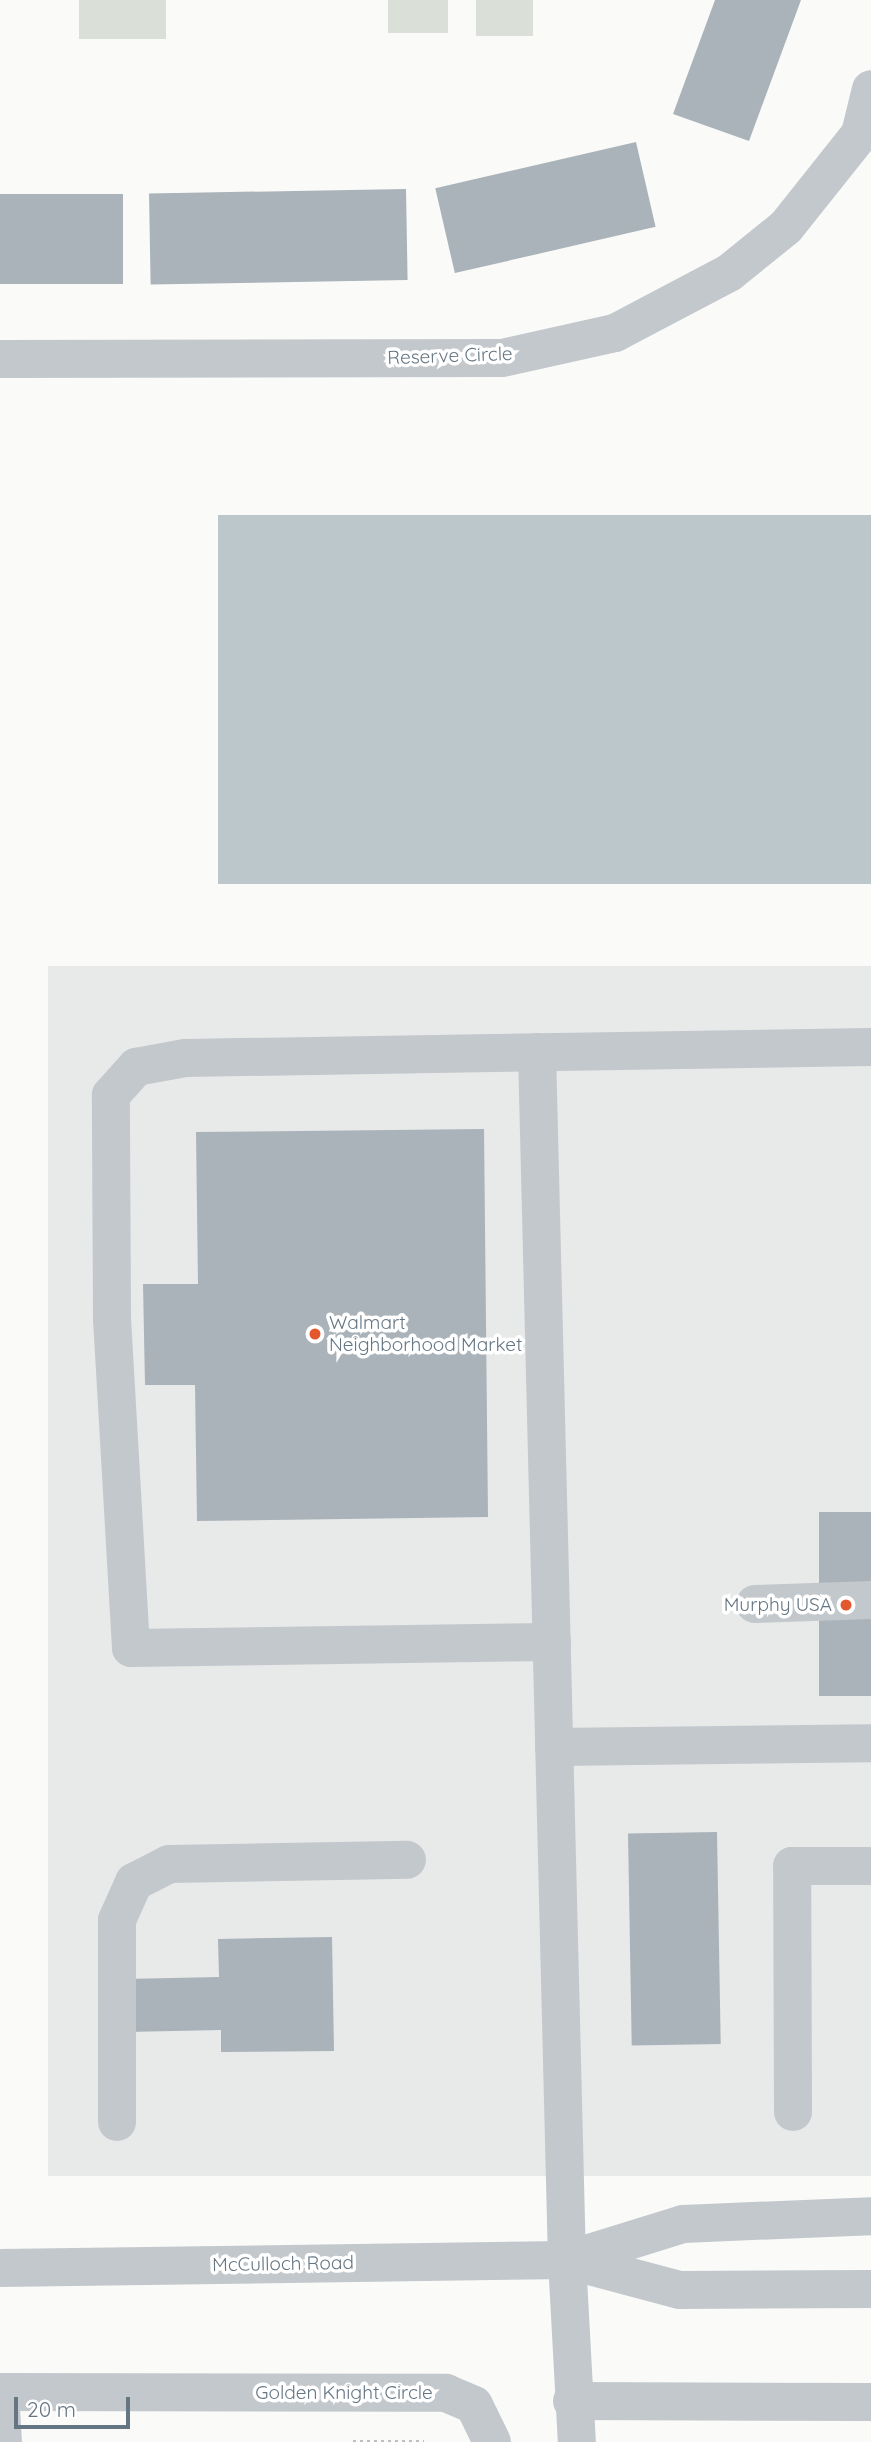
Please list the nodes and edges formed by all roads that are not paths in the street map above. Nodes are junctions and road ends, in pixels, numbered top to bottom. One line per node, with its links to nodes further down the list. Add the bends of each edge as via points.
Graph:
1 (871, 89): 2 (street, Reserve Circle, via 860,134 786,227 729,273 615,333 502,358)
2 (0, 359)
3 (871, 1047): 4 (street)
4 (537, 1052): 7 (street); 7 (street, via 185,1058 136,1067 111,1094 113,1317 131,1648)
5 (871, 1600): 6 (street)
6 (754, 1604)
7 (552, 1642): 9 (street)
8 (871, 1743): 9 (street)
9 (554, 1747): 15 (street)
10 (407, 1860): 13 (street, via 169,1864 134,1882 117,1920)
11 (871, 1866): 12 (street, via 792,1866)
12 (793, 2112)
13 (117, 2122)
14 (871, 2216): 15 (street, McCulloch Road, via 683,2224)
15 (567, 2260): 16 (street, McCulloch Road); 17 (street, McCulloch Road, via 680,2290); 19 (street)
16 (0, 2268)
17 (871, 2289)
18 (1, 2392): 21 (street); 22 (street, Golden Knight Circle, via 446,2393 474,2405)
19 (572, 2402): 20 (street); 23 (street)
20 (871, 2402)
21 (3, 2442)
22 (492, 2442)
23 (577, 2442)

